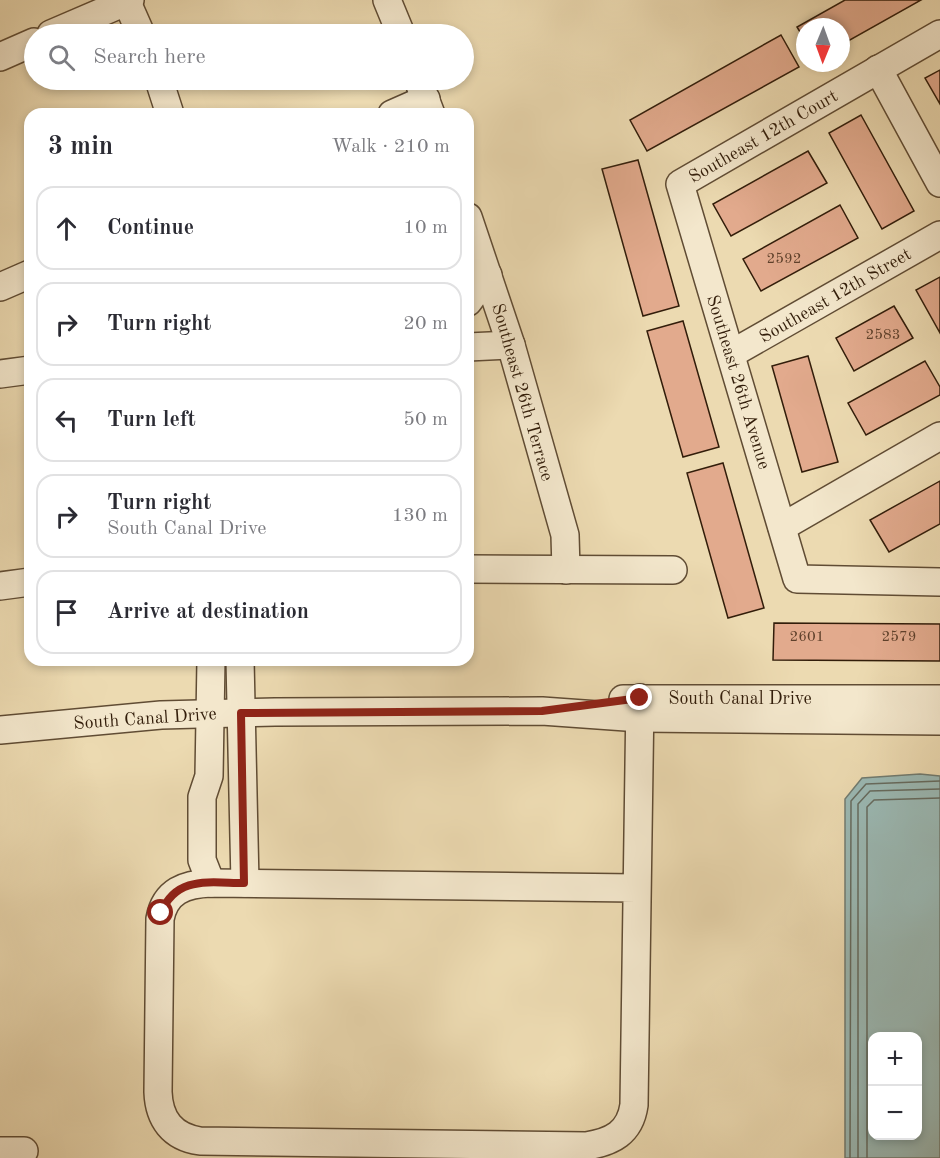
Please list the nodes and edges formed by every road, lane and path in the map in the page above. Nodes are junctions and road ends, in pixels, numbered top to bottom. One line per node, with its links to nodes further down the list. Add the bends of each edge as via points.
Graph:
1 (127, 0): 3 (street); 4 (street)
2 (387, 0): 5 (street)
3 (73, 24)
4 (137, 24)
5 (397, 24)
6 (940, 34): 9 (street, Southeast 12th Court)
7 (24, 46): 8 (street)
8 (0, 57)
9 (878, 69): 14 (street); 15 (street, Southeast 12th Court)
10 (162, 90): 12 (street)
11 (425, 98): 13 (street)
12 (168, 108)
13 (404, 108)
14 (940, 183)
15 (680, 184): 24 (street, Southeast 26th Avenue)
16 (474, 234): 18 (street, Southeast 26th Terrace)
17 (940, 235): 24 (street, Southeast 12th Street)
18 (488, 275): 21 (street); 22 (street, Southeast 26th Terrace)
19 (24, 277): 20 (street)
20 (0, 287)
21 (474, 294)
22 (511, 345): 23 (street); 30 (street, Southeast 26th Terrace, via 564,535)
23 (474, 346)
24 (731, 354): 28 (street, Southeast 26th Avenue)
25 (24, 371): 26 (street)
26 (0, 374)
27 (940, 436): 28 (street)
28 (782, 527): 32 (street, Southeast 26th Avenue, via 797,579)
29 (474, 569): 30 (street)
30 (566, 570): 31 (street)
31 (673, 570)
32 (940, 582)
33 (24, 583): 34 (street)
34 (0, 586)
35 (211, 666): 39 (street)
36 (240, 666): 40 (street)
37 (940, 699): 38 (street, South Canal Drive)
38 (640, 708): 40 (street, South Canal Drive); 41 (street, South Canal Drive); 45 (street)
39 (209, 713): 40 (street, South Canal Drive); 42 (street, South Canal Drive); 43 (street, via 202,860)
40 (241, 713): 44 (street)
41 (940, 721)
42 (0, 730)
43 (211, 883): 44 (street); 45 (street, via 194,884 173,893 160,920 158,1103 172,1130 200,1141 586,1146 615,1138 629,1125 634,1105)
44 (244, 883): 45 (street)
45 (636, 888)

